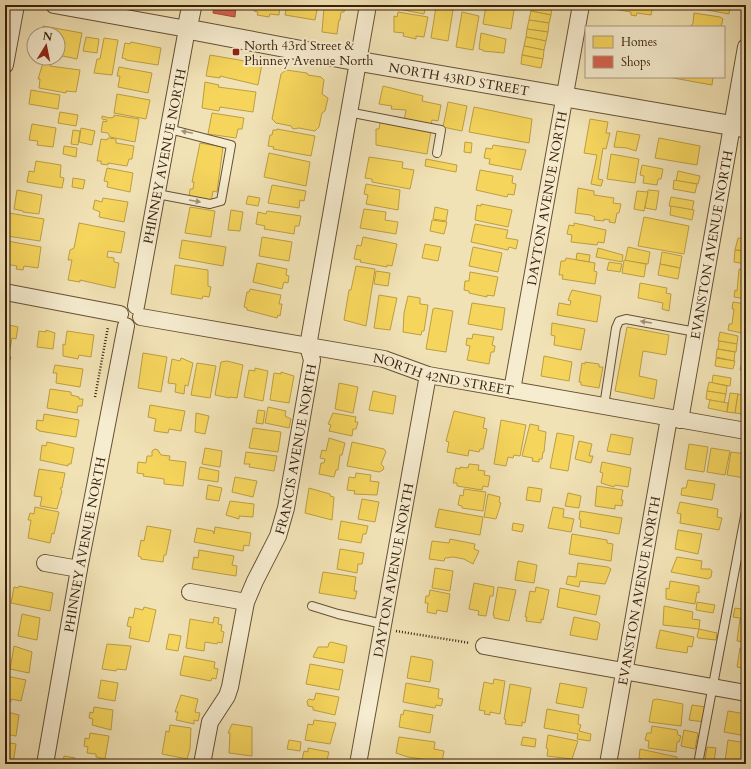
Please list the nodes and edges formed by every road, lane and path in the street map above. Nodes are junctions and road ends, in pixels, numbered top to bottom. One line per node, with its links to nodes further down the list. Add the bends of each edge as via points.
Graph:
1 (16, 5): 9 (street)
2 (54, 5): 6 (street, NORTH 43RD STREET)
3 (192, 5): 6 (street, PHINNEY AVENUE NORTH)
4 (368, 5): 8 (street, FRANCIS AVENUE NORTH)
5 (581, 5): 10 (street, DAYTON AVENUE NORTH)
6 (187, 28): 8 (street, NORTH 43RD STREET); 13 (street, PHINNEY AVENUE NORTH)
7 (746, 47): 12 (street, EVANSTON AVENUE NORTH)
8 (357, 61): 10 (street, NORTH 43RD STREET); 11 (street, FRANCIS AVENUE NORTH)
9 (5, 66)
10 (565, 98): 12 (street, NORTH 43RD STREET); 22 (street, DAYTON AVENUE NORTH)
11 (348, 112): 14 (lane, via 441,130); 20 (street, FRANCIS AVENUE NORTH)
12 (739, 127): 19 (street, EVANSTON AVENUE NORTH)
13 (169, 129): 15 (street, PHINNEY AVENUE NORTH); 15 (lane, one-way to 13, via 210,204 221,201 231,144)
14 (437, 153)
15 (157, 194): 17 (street, PHINNEY AVENUE NORTH)
16 (5, 292): 18 (street)
17 (139, 312): 18 (street, via 125,306); 20 (street, NORTH 42ND STREET)
18 (123, 320): 28 (street, PHINNEY AVENUE NORTH)
19 (696, 332): 23 (lane, one-way to 23, via 626,319 619,321); 24 (street, EVANSTON AVENUE NORTH)
20 (308, 346): 21 (street, NORTH 42ND STREET, via 384,360); 30 (street, FRANCIS AVENUE NORTH, via 312,360 286,508 278,536)
21 (428, 375): 22 (street, NORTH 42ND STREET); 32 (street, DAYTON AVENUE NORTH)
22 (512, 390): 23 (street, NORTH 42ND STREET)
23 (604, 406): 24 (street, NORTH 42ND STREET)
24 (675, 419): 25 (street, NORTH 42ND STREET); 36 (street, EVANSTON AVENUE NORTH)
25 (746, 431)
26 (746, 511): 37 (lane)
27 (45, 563): 28 (street)
28 (79, 569): 39 (street, PHINNEY AVENUE NORTH)
29 (190, 592): 30 (street)
30 (246, 602): 40 (street, FRANCIS AVENUE NORTH, via 230,687 210,722)
31 (312, 606): 32 (lane)
32 (383, 624): 41 (street, DAYTON AVENUE NORTH)
33 (400, 632): 34 (path)
34 (462, 641)
35 (484, 646): 36 (street)
36 (624, 671): 37 (street); 42 (street, EVANSTON AVENUE NORTH)
37 (712, 688): 38 (street); 43 (lane)
38 (746, 693)
39 (45, 764)
40 (202, 764)
41 (358, 764)
42 (608, 764)
43 (698, 764)

